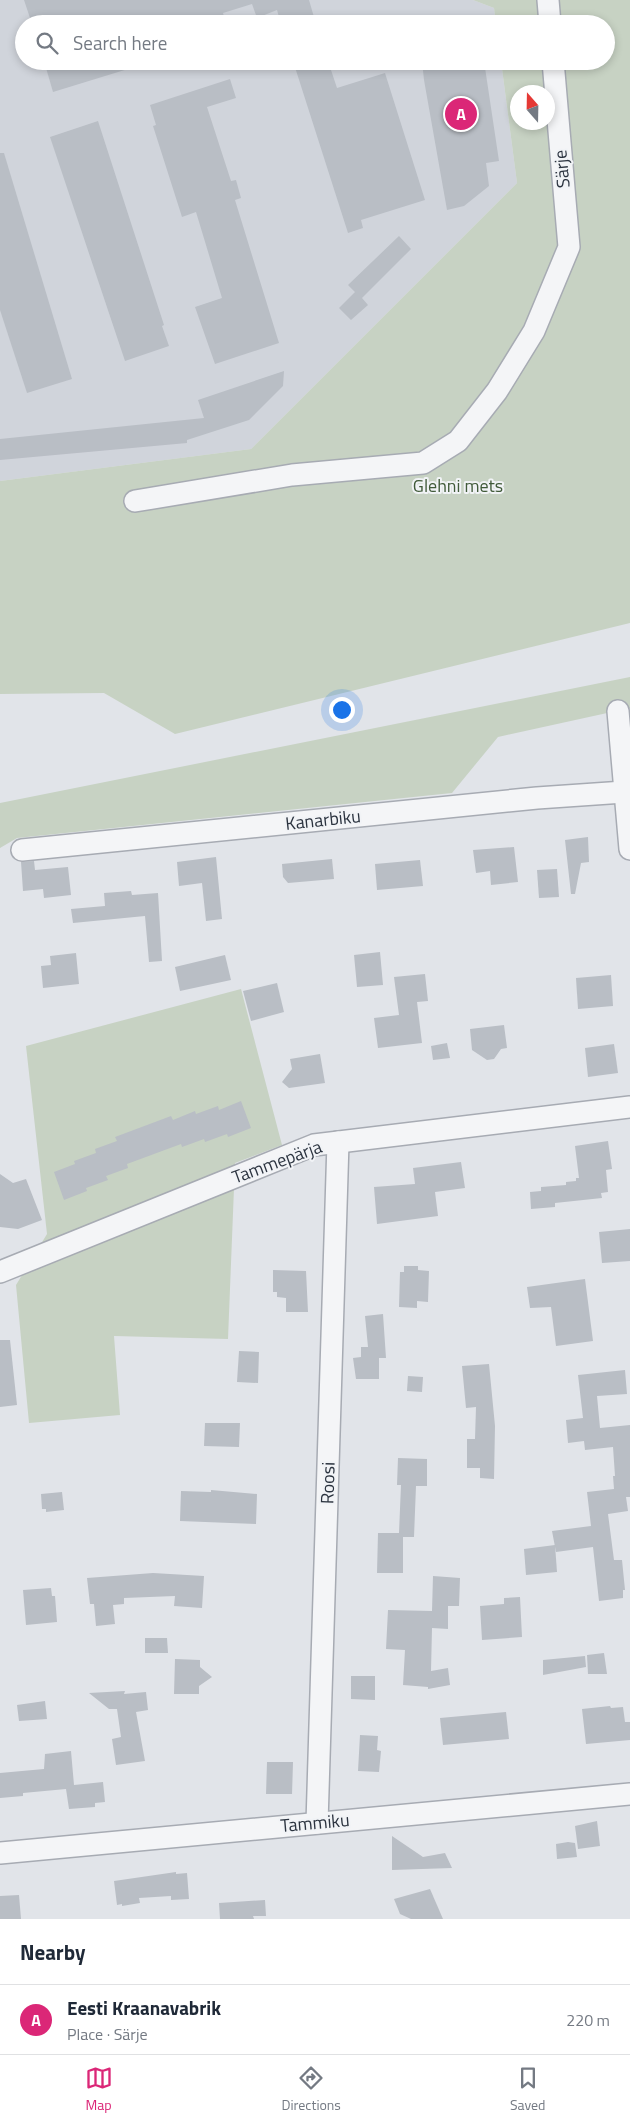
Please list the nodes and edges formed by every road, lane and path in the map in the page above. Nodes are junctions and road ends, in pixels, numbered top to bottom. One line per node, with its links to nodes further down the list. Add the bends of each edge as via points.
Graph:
1 (548, 0): 2 (street)
2 (549, 15)
3 (554, 70): 4 (street, Särje, via 569,247 534,331 497,391 458,441 423,463 292,475)
4 (135, 502)
5 (618, 711): 6 (street)
6 (625, 733): 7 (street)
7 (624, 792): 8 (street); 9 (street, Kanarbiku)
8 (630, 849)
9 (22, 850)
10 (630, 1107): 11 (street, Tammepärja)
11 (338, 1142): 12 (street, Tammepärja, via 314,1145); 14 (street, Roosi)
12 (0, 1272)
13 (630, 1794): 14 (street, Tammiku)
14 (317, 1823): 15 (street, Tammiku)
15 (0, 1853)

